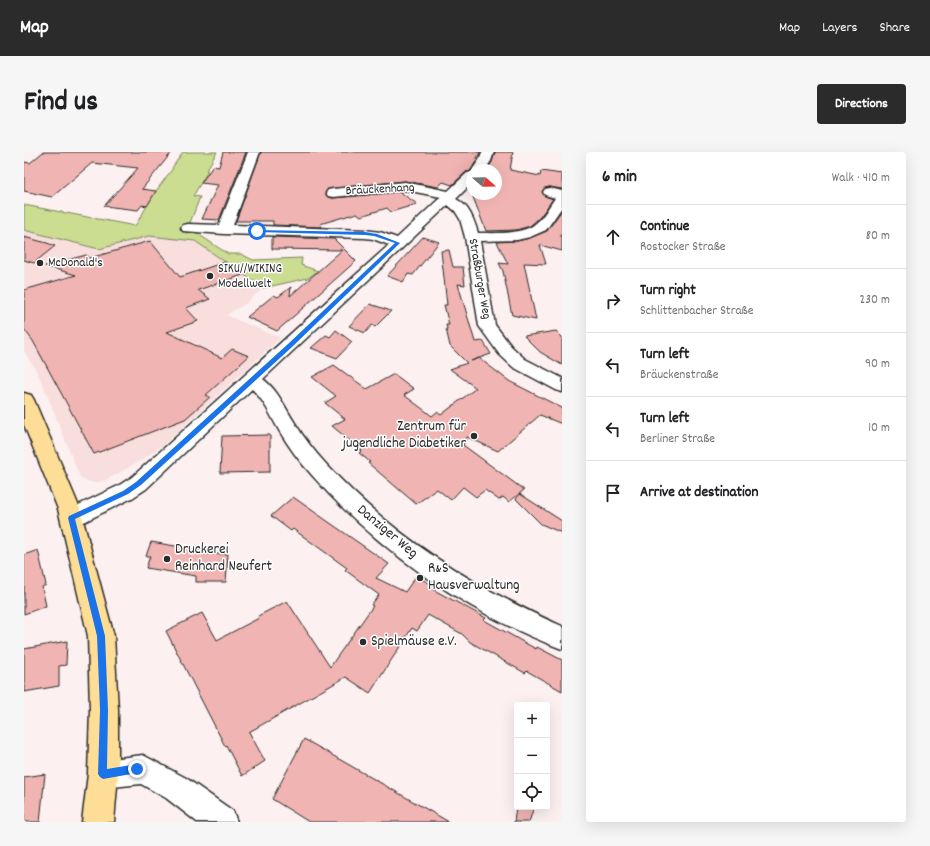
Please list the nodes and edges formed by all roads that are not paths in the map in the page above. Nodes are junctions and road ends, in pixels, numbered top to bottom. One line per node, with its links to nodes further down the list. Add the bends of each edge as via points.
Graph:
1 (254, 152): 9 (street)
2 (488, 152): 3 (street)
3 (483, 164)
4 (466, 182): 7 (street)
5 (550, 192): 10 (street, via 562,198 537,230 514,235)
6 (333, 193): 7 (street, Bräuckenhang, via 405,186 420,188)
7 (448, 198): 10 (street, Straßburger Weg, via 464,213); 11 (street)
8 (188, 228): 9 (street)
9 (224, 230): 11 (street, via 365,234)
10 (472, 237): 13 (street, Straßburger Weg, via 487,326 505,350 520,363)
11 (398, 243): 12 (street)
12 (252, 380): 15 (street, via 139,484); 16 (street, Danziger Weg, via 260,384 269,396 290,432 321,472 398,543 476,595)
13 (562, 386)
14 (24, 400): 15 (main road)
15 (72, 518): 17 (main road, via 101,636)
16 (562, 638)
17 (103, 774): 18 (main road); 19 (street, via 143,769 176,788)
18 (98, 822)
19 (222, 822)

